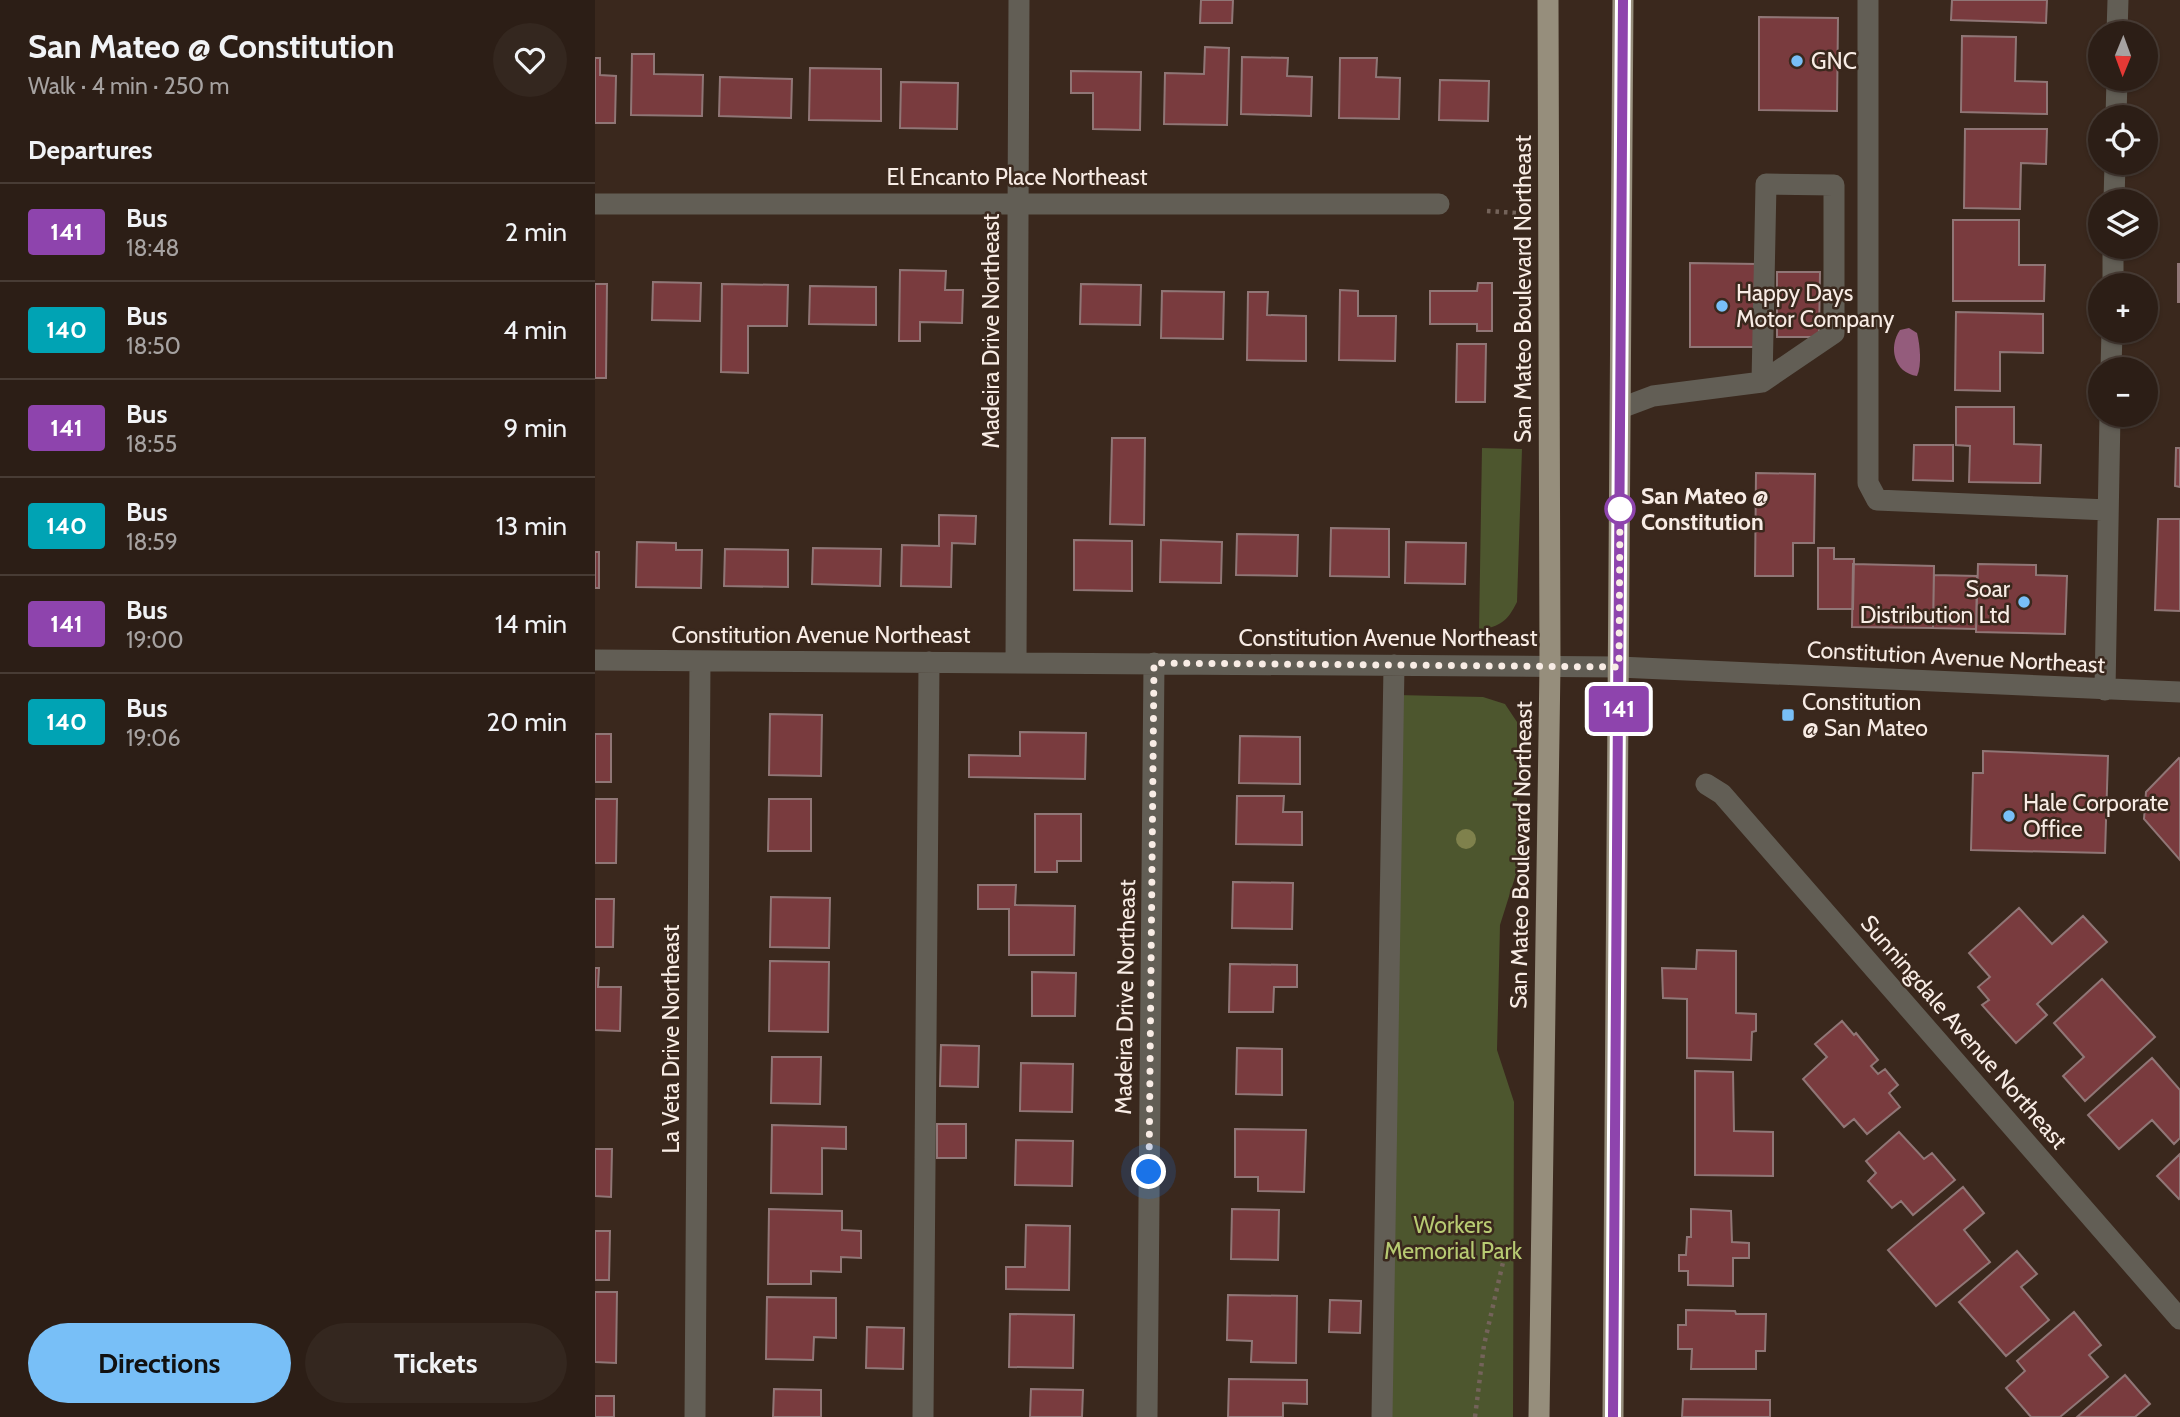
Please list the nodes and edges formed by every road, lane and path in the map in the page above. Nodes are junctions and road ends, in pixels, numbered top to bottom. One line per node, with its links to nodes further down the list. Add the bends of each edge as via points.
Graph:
1 (1019, 0): 7 (street, Madeira Drive Northeast)
2 (1548, 0): 22 (main road, San Mateo Boulevard Northeast)
3 (1623, 0): 13 (main road)
4 (1868, 0): 15 (street, via 1868,483 1877,500)
5 (2118, 0): 6 (street)
6 (2117, 21)
7 (1018, 203): 8 (street, El Encanto Place Northeast); 9 (street, El Encanto Place Northeast); 19 (street, Madeira Drive Northeast)
8 (595, 204)
9 (1439, 204)
10 (1487, 211): 11 (path)
11 (1515, 211)
12 (1762, 382): 12 (street, via 1766,184 1834,185 1834,333); 13 (street, via 1653,396)
13 (1621, 408): 23 (main road)
14 (2110, 427): 15 (street)
15 (2108, 510): 24 (street)
16 (595, 660): 17 (street, Constitution Avenue Northeast)
17 (700, 661): 18 (street, Constitution Avenue Northeast); 29 (street, La Veta Drive Northeast)
18 (929, 662): 19 (street, Constitution Avenue Northeast); 30 (street)
19 (1016, 662): 20 (street, Constitution Avenue Northeast)
20 (1154, 663): 21 (street, Constitution Avenue Northeast); 31 (street, Madeira Drive Northeast)
21 (1394, 665): 22 (street, Constitution Avenue Northeast); 32 (street)
22 (1550, 665): 23 (street, Constitution Avenue Northeast); 34 (main road, San Mateo Boulevard Northeast)
23 (1619, 667): 24 (street, Constitution Avenue Northeast); 35 (main road)
24 (2105, 690): 25 (street, Constitution Avenue Northeast)
25 (2180, 692)
26 (1706, 784): 28 (street, Sunningdale Avenue Northeast, via 1722,794)
27 (1507, 1245): 33 (path, via 1484,1345)
28 (2180, 1319)
29 (695, 1417)
30 (923, 1417)
31 (1147, 1417)
32 (1382, 1417)
33 (1475, 1417)
34 (1539, 1417)
35 (1613, 1417)

